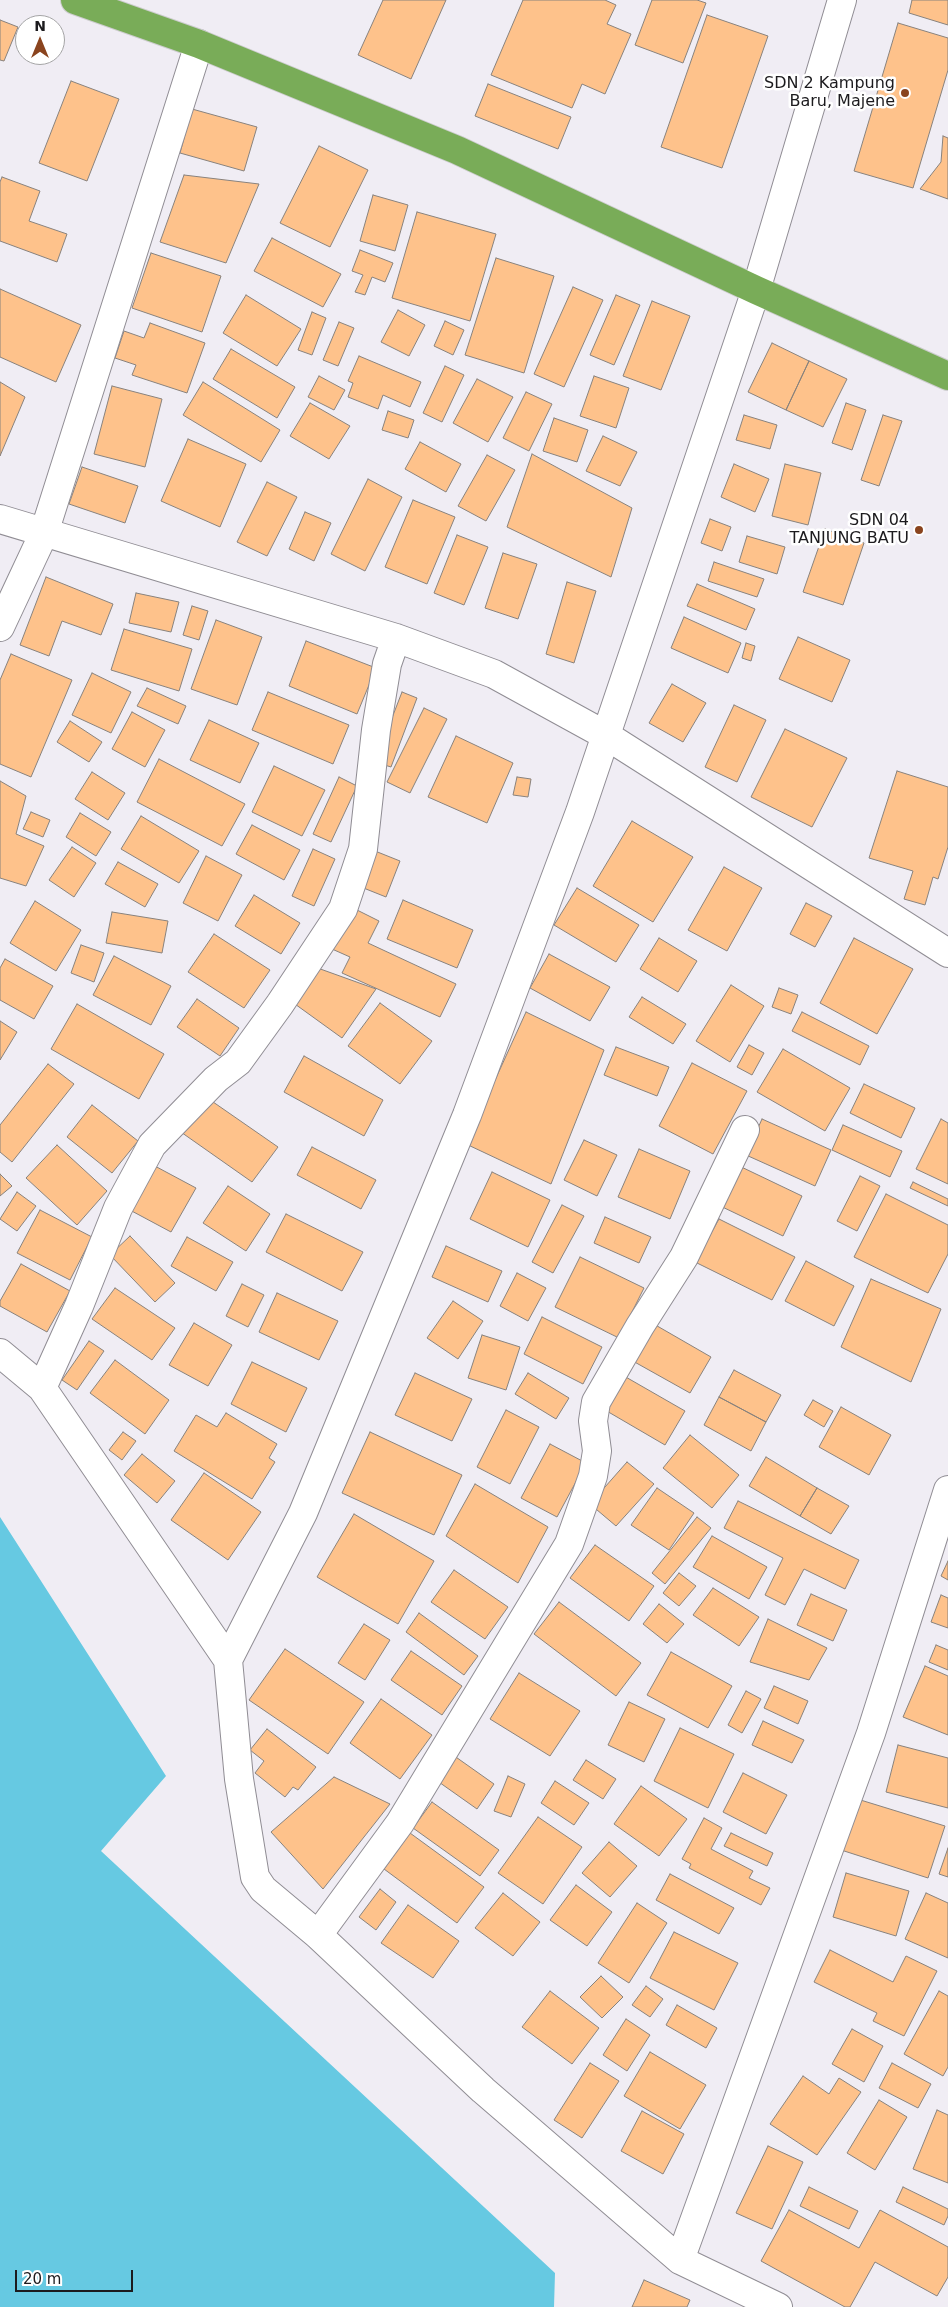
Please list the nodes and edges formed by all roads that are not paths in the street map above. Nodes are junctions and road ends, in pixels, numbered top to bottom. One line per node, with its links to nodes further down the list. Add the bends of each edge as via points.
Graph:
1 (75, 0): 3 (highway)
2 (842, 0): 4 (street)
3 (199, 44): 4 (highway, via 457,150); 7 (street)
4 (756, 290): 5 (highway); 10 (street)
5 (948, 376)
6 (0, 519): 7 (street)
7 (44, 533): 8 (street); 9 (street)
8 (0, 627)
9 (396, 638): 10 (street, via 494,674); 14 (street, via 387,664 376,730 363,849 343,909 238,1062 216,1079 152,1145 118,1208)
10 (607, 736): 11 (street); 16 (street, via 467,1116 302,1513)
11 (948, 953)
12 (745, 1130): 17 (street, via 684,1257 596,1402 593,1421 597,1451 593,1476 569,1544 400,1823)
13 (0, 1353): 14 (street)
14 (42, 1388): 16 (street)
15 (948, 1490): 18 (street, via 872,1733)
16 (228, 1660): 17 (street, via 239,1779 255,1877 263,1890)
17 (318, 1935): 18 (street, via 483,2090)
18 (680, 2260): 19 (street)
19 (778, 2307)

